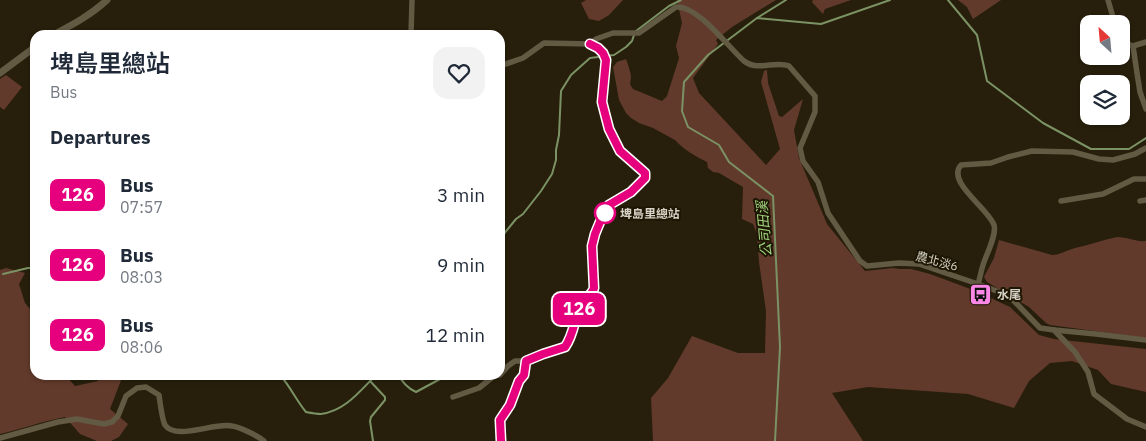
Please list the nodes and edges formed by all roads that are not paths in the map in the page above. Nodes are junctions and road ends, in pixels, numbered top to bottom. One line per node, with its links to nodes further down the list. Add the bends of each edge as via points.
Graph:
1 (107, 0): 5 (street)
2 (412, 0): 6 (street)
3 (1108, 0): 4 (street)
4 (1113, 15)
5 (62, 30)
6 (411, 30)
7 (1146, 42): 10 (street)
8 (590, 44): 12 (street, via 544,43 523,58); 18 (street, 農北淡6 / 農北淡6, via 613,33 639,33 682,6 704,20 746,63 759,67 789,66 815,96 815,112 800,148 803,162 818,182 828,213 860,262 867,266 919,264); 21 (street, via 598,48 606,60 602,102 609,129 620,151 645,173 645,178 631,192 609,205 602,217 592,246 594,288 582,302 567,344)
9 (1130, 45): 10 (street)
10 (1134, 46): 14 (street, via 1140,92)
11 (30, 51): 13 (street)
12 (505, 64)
13 (0, 73)
14 (1146, 109)
15 (1146, 148): 18 (street, via 1113,160 1073,152 1032,151 991,163 961,165 957,169 960,184 994,225)
16 (1146, 179): 17 (street, via 1134,179 1103,194)
17 (1062, 201)
18 (978, 284): 19 (street, 農北淡6, via 1014,300 1040,328)
19 (1054, 330): 20 (street); 25 (street, via 1088,372 1094,394 1126,419)
20 (1146, 340)
21 (526, 361): 22 (street, via 515,361); 28 (street, via 524,375 500,420)
22 (505, 369)
23 (489, 380): 24 (street, via 479,388)
24 (453, 397)
25 (1146, 427)
26 (0, 438): 27 (street, via 77,419 104,424 112,422 126,396 137,388 146,387 158,395 165,426 172,432 195,433 232,425)
27 (264, 441)
28 (501, 441)

